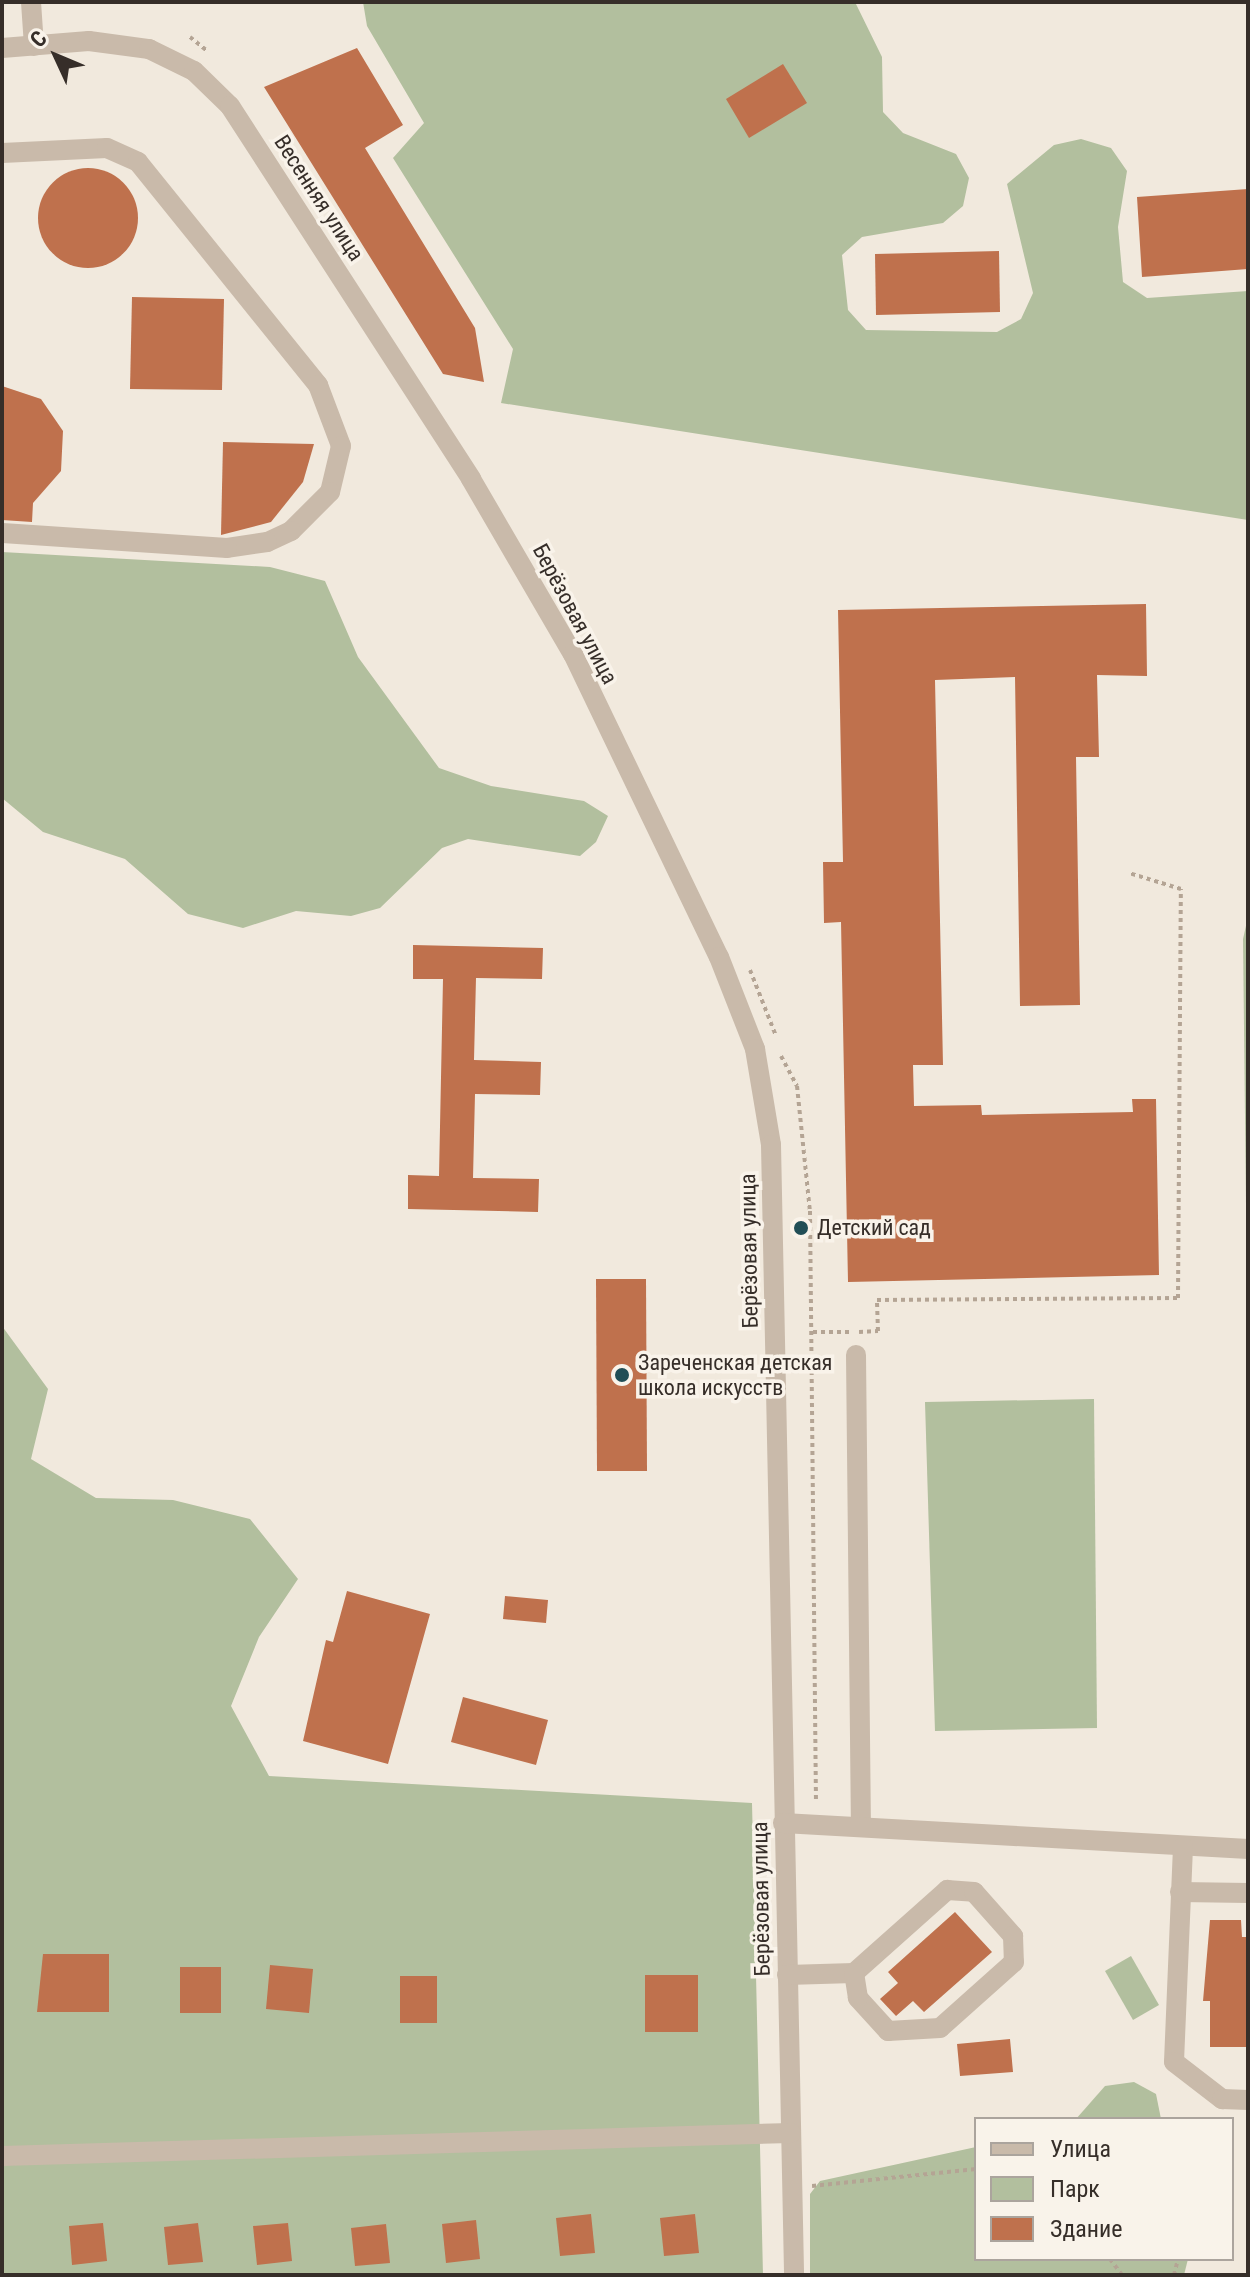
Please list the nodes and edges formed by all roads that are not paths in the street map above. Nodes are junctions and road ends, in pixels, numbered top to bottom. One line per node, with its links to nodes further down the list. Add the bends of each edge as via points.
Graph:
1 (31, 2): 2 (street)
2 (34, 46): 3 (street, Весенняя улица); 5 (street, Весенняя улица, via 89,41 149,49 209,83 254,141)
3 (2, 48)
4 (2, 153): 6 (street, via 107,148 138,162 318,385 341,446 330,492 291,531 267,542 227,548)
5 (500, 527): 8 (street, Берёзовая улица, via 573,654 755,1049 771,1145)
6 (2, 533)
7 (856, 1355): 9 (street)
8 (783, 1823): 9 (street); 15 (street, Берёзовая улица)
9 (861, 1825): 10 (street)
10 (1183, 1847): 11 (street); 12 (street)
11 (1248, 1849)
12 (1180, 1892): 13 (street); 16 (street, via 1174,2062 1222,2099)
13 (1248, 1893)
14 (854, 1973): 14 (street, via 947,1890 974,1892 1013,1936 1014,1962 940,2028 888,2031 858,1998); 15 (street)
15 (787, 1975): 17 (street, Берёзовая улица)
16 (1248, 2100)
17 (791, 2133): 18 (street); 19 (street, Берёзовая улица)
18 (2, 2156)
19 (794, 2275)

